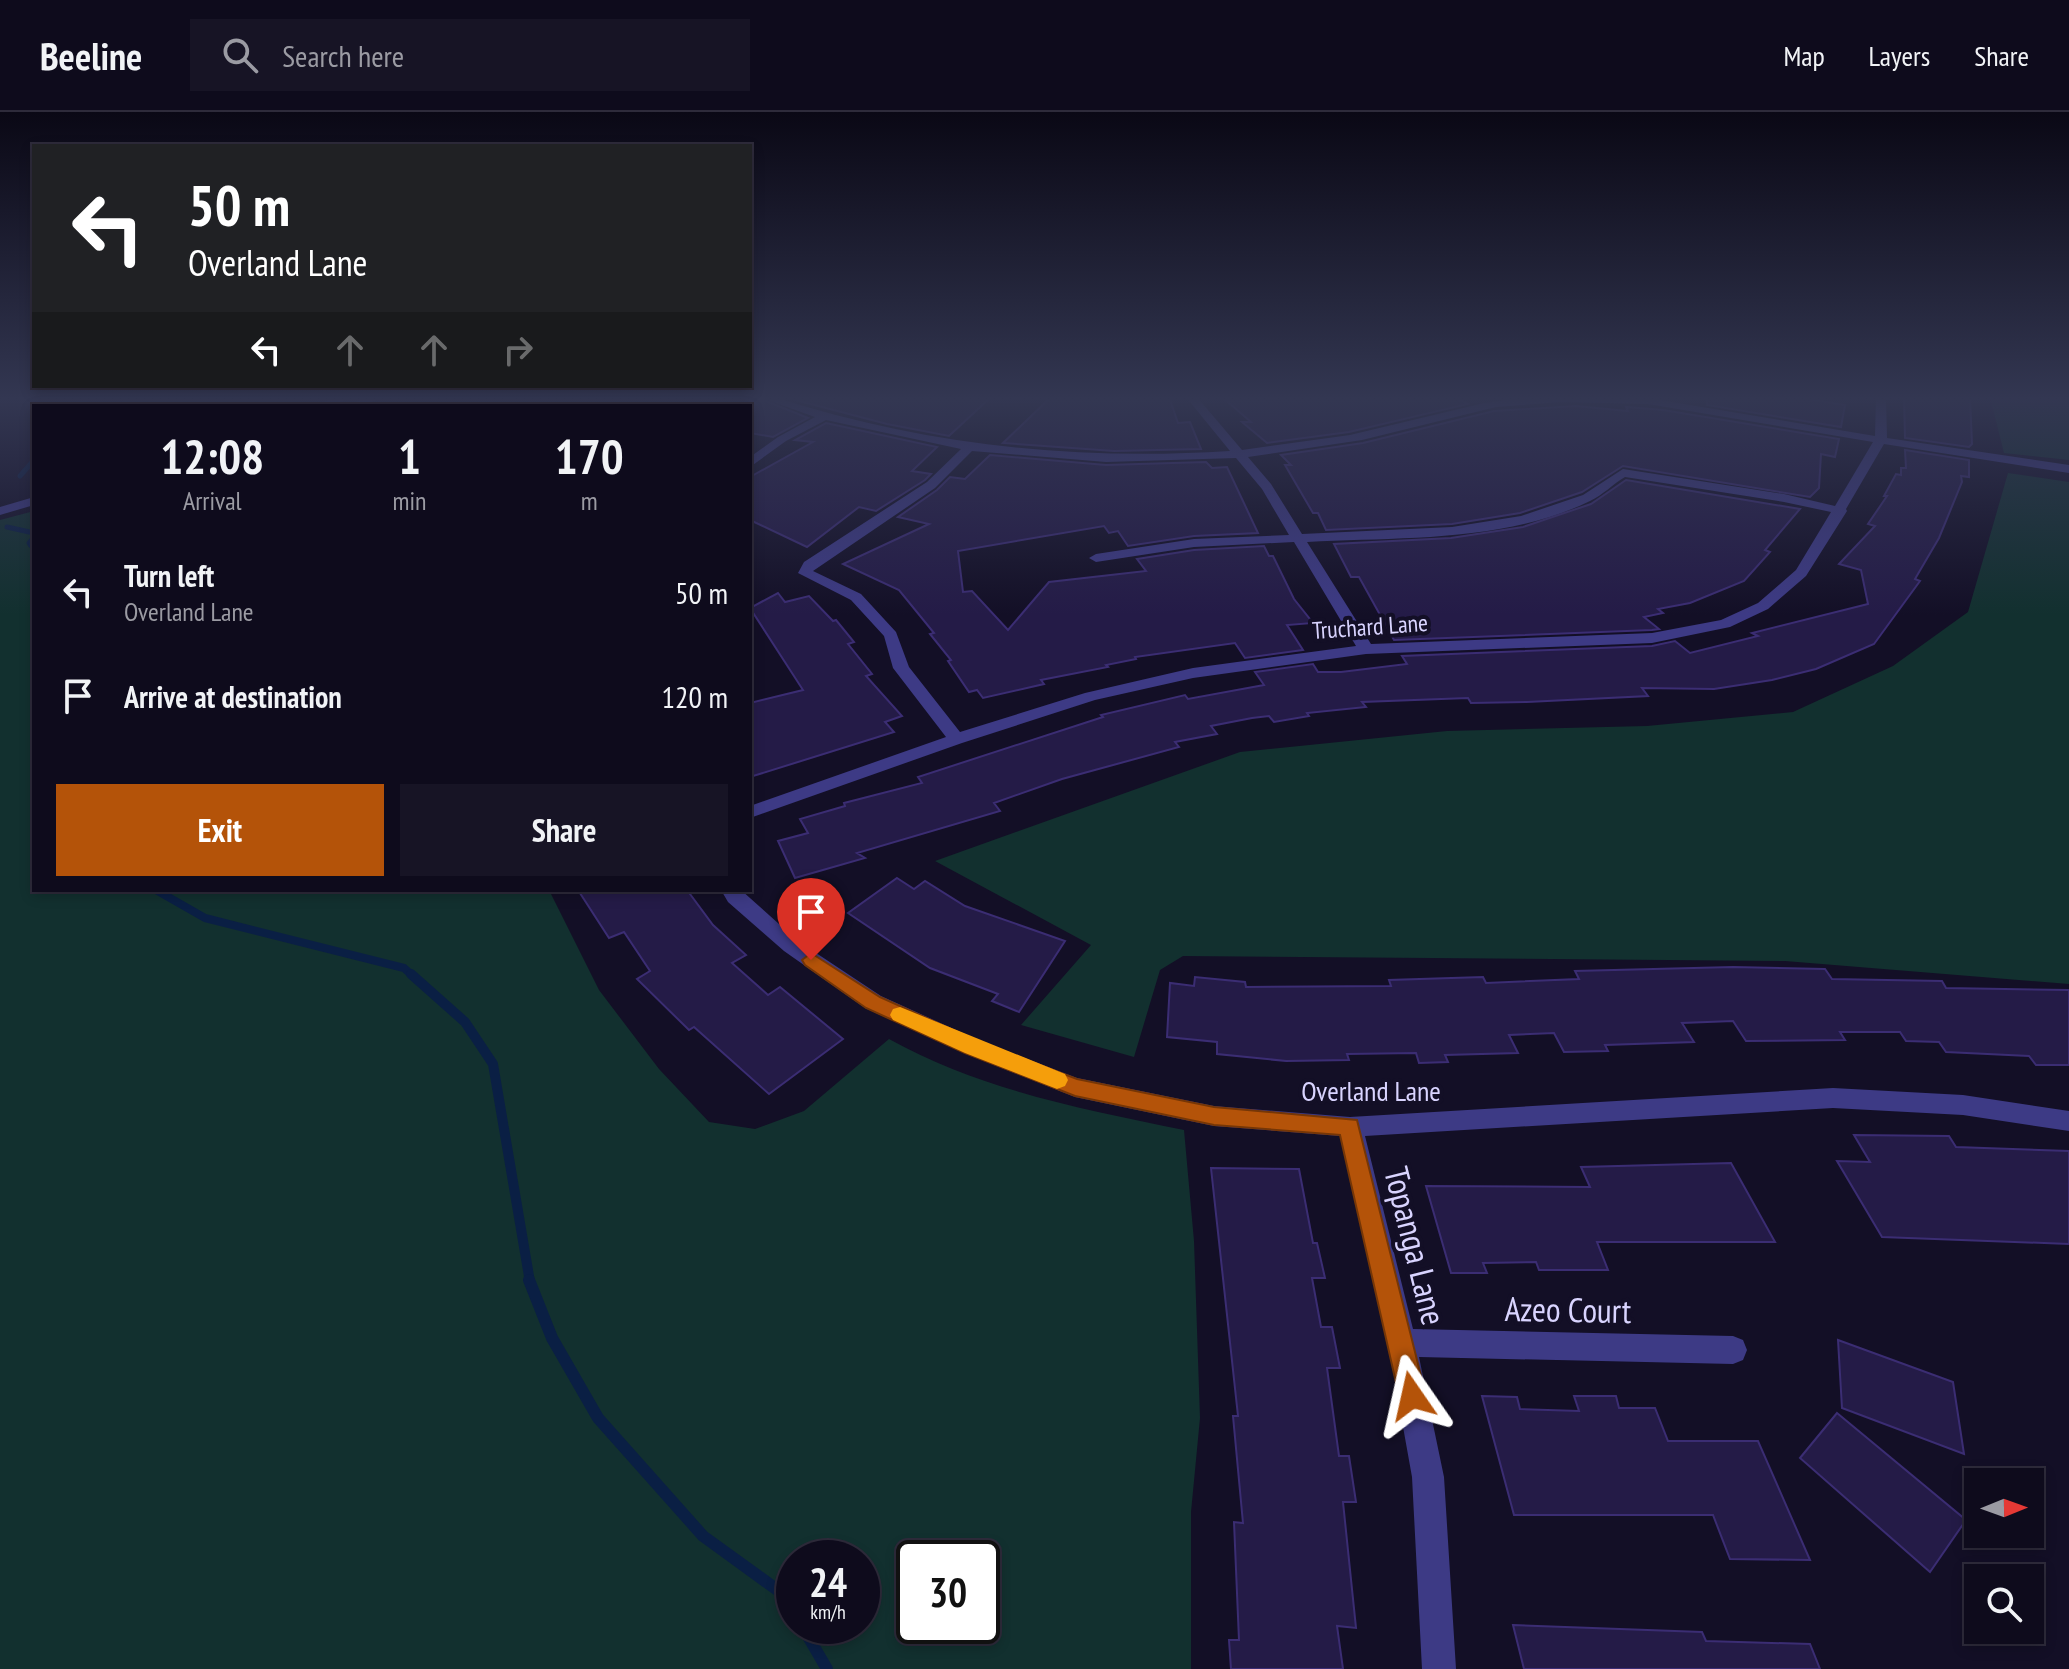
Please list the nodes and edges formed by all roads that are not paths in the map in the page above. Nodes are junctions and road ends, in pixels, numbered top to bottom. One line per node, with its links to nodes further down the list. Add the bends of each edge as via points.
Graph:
1 (947, 470): 12 (street, via 809,565 805,573 856,597 891,635 901,668)
2 (1253, 470): 9 (street)
3 (1864, 470): 8 (street, Truchard Lane)
4 (32, 492): 5 (street)
5 (0, 500)
6 (32, 502): 7 (street)
7 (0, 511)
8 (1841, 511): 9 (street, via 1623,473 1567,507 1493,526); 11 (street, Truchard Lane, via 1801,573 1763,606 1725,624 1652,638)
9 (1296, 539): 10 (street, via 1194,543); 11 (street)
10 (1096, 558)
11 (1366, 649): 12 (street, Truchard Lane, via 1193,673 1091,696)
12 (956, 739): 13 (street, Truchard Lane)
13 (752, 811)
14 (732, 892): 16 (street, Overland Lane, via 791,946 873,1002 1075,1087 1214,1116)
15 (2069, 1121): 16 (street, Overland Lane, via 1963,1105 1833,1098)
16 (1350, 1127): 17 (street, Topanga Lane)
17 (1402, 1343): 18 (street, Azeo Court); 19 (street, Topanga Lane, via 1428,1477)
18 (1733, 1350)
19 (1439, 1669)

